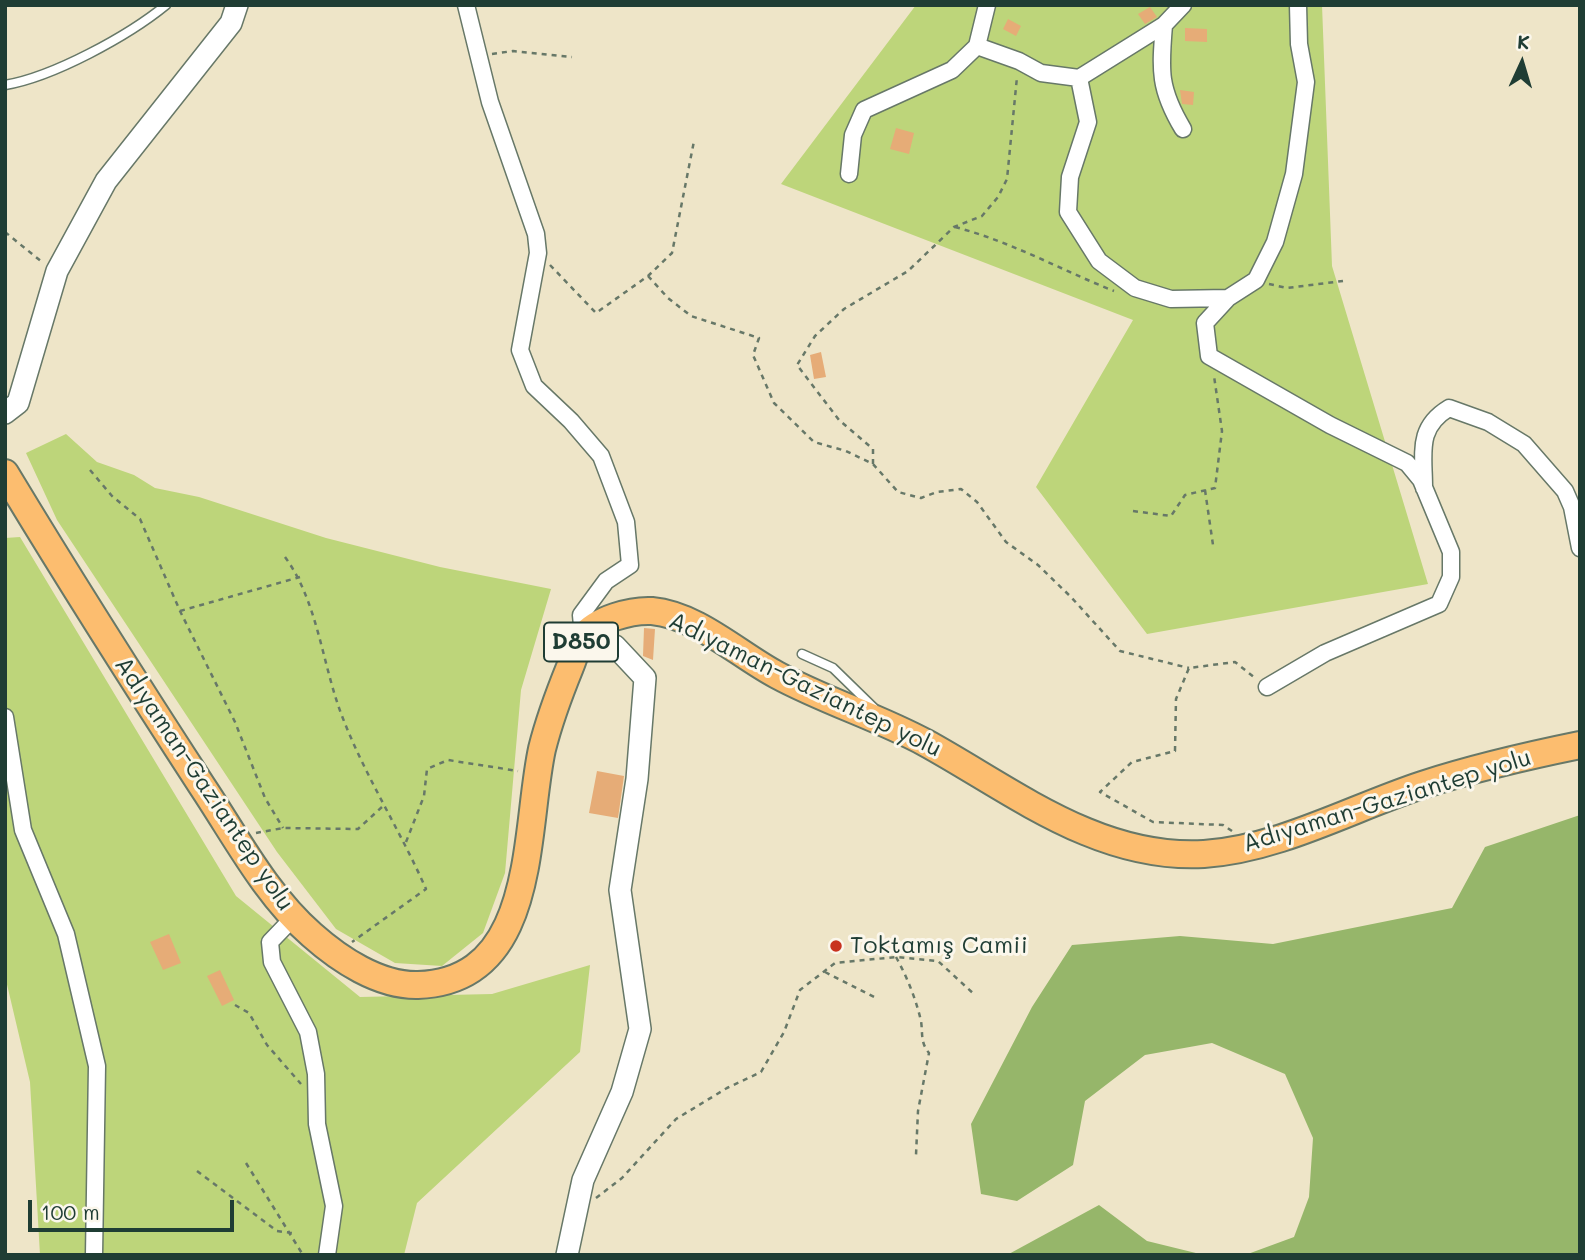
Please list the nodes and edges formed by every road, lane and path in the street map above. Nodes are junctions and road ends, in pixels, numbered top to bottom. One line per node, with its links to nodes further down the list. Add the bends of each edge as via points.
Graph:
1 (166, 5): 13 (lane, via 120,38)
2 (237, 5): 20 (street, via 231,23 106,181)
3 (466, 5): 9 (street)
4 (987, 5): 8 (street)
5 (1184, 5): 7 (street)
6 (1298, 5): 22 (street, via 1306,82 1294,174 1275,242)
7 (1164, 26): 12 (street); 14 (street, via 1160,73 1172,111)
8 (977, 46): 11 (street); 16 (street, via 952,70 864,110 853,135)
9 (478, 55): 10 (path, via 513,51); 19 (street, via 536,234)
10 (572, 57)
11 (1019, 61): 12 (street, via 1041,73); 17 (path, via 1007,179 982,216)
12 (1079, 78): 24 (street, via 1087,122 1070,177 1068,212 1099,261)
13 (5, 85)
14 (1184, 129)
15 (694, 141): 21 (path, via 672,253)
16 (849, 174)
17 (954, 227): 24 (path, via 1030,252 1116,292); 28 (path, via 908,271 844,309 815,336 797,365 839,421 873,449)
18 (5, 232): 20 (path)
19 (538, 253): 21 (path, via 596,313); 39 (street, via 520,350 534,386 601,456 626,522 631,565 606,581 581,615)
20 (57, 271): 27 (street, via 18,403)
21 (648, 276): 28 (path, via 691,316 759,338 754,355 774,403 814,442)
22 (1256, 280): 23 (path, via 1287,288); 25 (street)
23 (1343, 281)
24 (1135, 288): 25 (street, via 1171,299)
25 (1228, 298): 26 (street, via 1205,323)
26 (1209, 356): 31 (street, via 1407,463); 32 (path, via 1223,431 1215,488)
27 (5, 413)
28 (873, 464): 41 (path, via 898,492 921,498 961,489 977,502 1006,542 1038,565 1120,651)
29 (90, 470): 38 (path, via 140,519)
30 (5, 473): 49 (main road, Adıyaman-Gaziantep yolu / D850, via 88,611)
31 (1424, 488): 35 (street, via 1424,439 1433,418 1449,408 1488,422 1524,444 1565,491); 42 (street, via 1451,552 1451,577 1439,604 1325,653)
32 (1205, 490): 33 (path, via 1185,495 1171,516); 34 (path)
33 (1133, 511)
34 (1213, 545)
35 (1580, 548)
36 (285, 557): 37 (path)
37 (300, 577): 38 (path); 47 (path, via 341,715)
38 (180, 611): 48 (path, via 265,798)
39 (583, 636): 44 (main road, Adıyaman-Gaziantep yolu / D850, via 621,613 656,611 691,625 778,676); 46 (main road, Adıyaman-Gaziantep yolu / D850, via 556,702); 63 (street, via 615,646 645,678 637,779 620,890 640,1029 622,1092 583,1181)
40 (802, 654): 44 (lane, via 833,668)
41 (1189, 668): 42 (path, via 1235,662); 51 (path, via 1176,699 1175,751 1132,762 1100,792 1153,822 1223,825)
42 (1267, 687)
43 (5, 717): 65 (street, via 23,830 66,934 97,1066)
44 (893, 728): 51 (main road, Adıyaman-Gaziantep yolu / D850, via 1060,822 1137,849 1204,854)
45 (1580, 745): 51 (main road, Adıyaman-Gaziantep yolu / D850, via 1500,761)
46 (539, 771): 50 (path, via 448,760 427,769 424,796); 53 (main road, Adıyaman-Gaziantep yolu / D850, via 524,883 502,937 480,962 449,979 416,985 383,979)
47 (383, 806): 48 (path, via 358,829); 50 (path)
48 (284, 828): 49 (path)
49 (235, 837): 52 (main road, Adıyaman-Gaziantep yolu / D850)
50 (405, 842): 53 (path, via 426,888)
51 (1252, 845)
52 (294, 917): 53 (main road, Adıyaman-Gaziantep yolu / D850); 59 (street, via 270,942 272,962 308,1032)
53 (334, 953)
54 (896, 957): 55 (path, via 835,963); 56 (path, via 938,961); 60 (path, via 907,977 921,1023 922,1044 929,1053 918,1111)
55 (824, 971): 57 (path); 63 (path, via 800,990 784,1032 761,1072 676,1119 622,1178)
56 (975, 995)
57 (878, 999)
58 (235, 1005): 59 (path, via 248,1013 267,1045 293,1071)
59 (317, 1107): 67 (street, via 323,1165 334,1206)
60 (916, 1155)
61 (246, 1163): 64 (path)
62 (197, 1171): 64 (path, via 277,1231)
63 (576, 1213): 68 (street)
64 (292, 1233): 66 (path)
65 (94, 1255)
66 (303, 1255)
67 (327, 1255)
68 (568, 1255)

